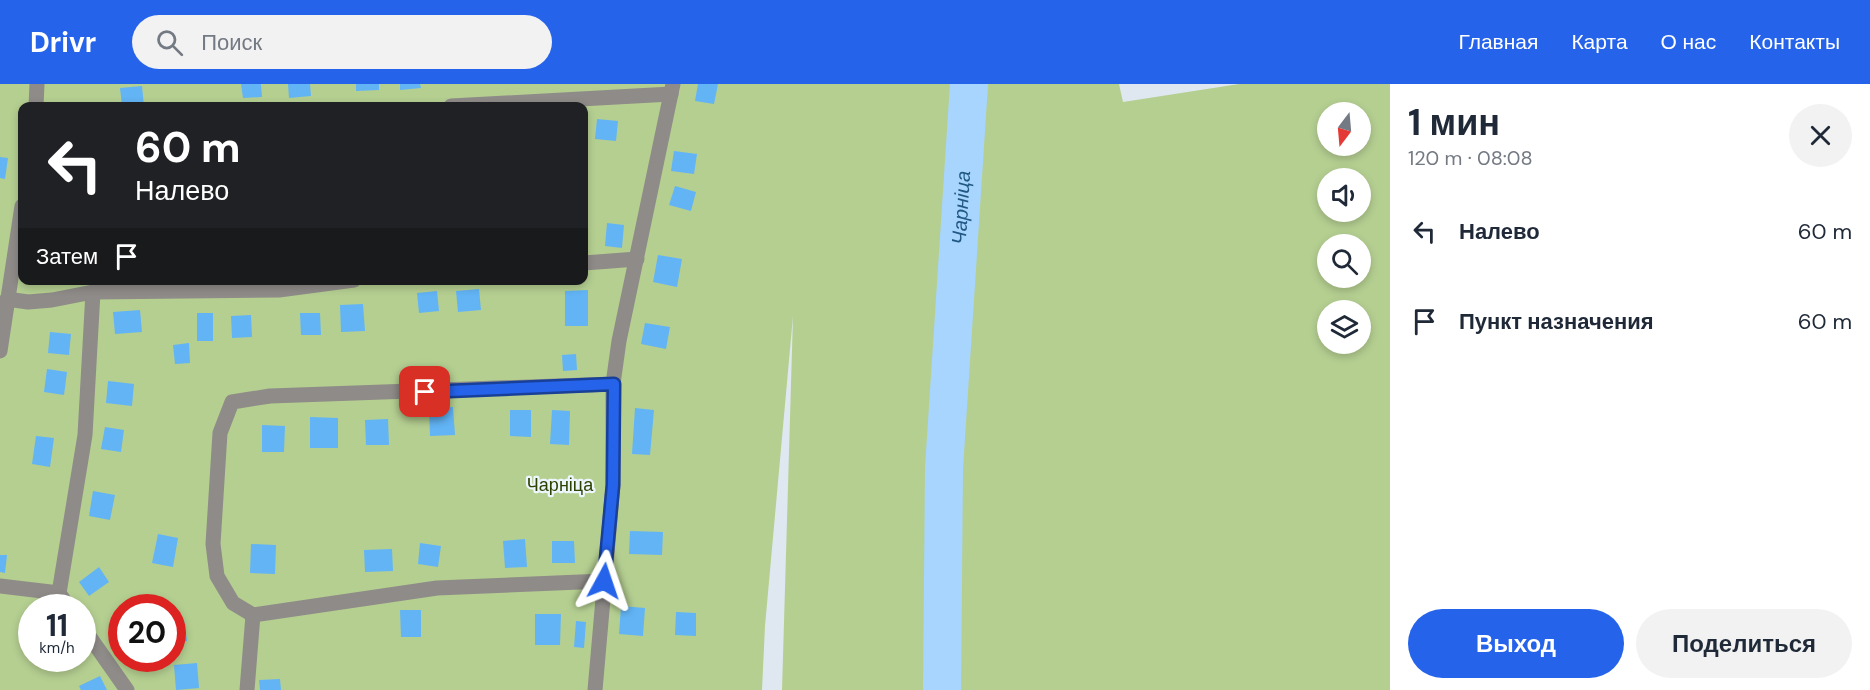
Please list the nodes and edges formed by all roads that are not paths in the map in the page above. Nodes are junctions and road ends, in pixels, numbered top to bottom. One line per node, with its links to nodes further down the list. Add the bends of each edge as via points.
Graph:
1 (37, 84): 3 (lane)
2 (672, 89): 4 (lane); 6 (lane)
3 (36, 102)
4 (503, 102)
5 (18, 231): 10 (lane)
6 (637, 259): 7 (lane); 12 (lane)
7 (588, 263)
8 (316, 285): 9 (lane, via 279,290)
9 (93, 292): 10 (lane, via 28,302); 15 (lane, via 85,435)
10 (7, 299): 11 (lane)
11 (0, 351)
12 (614, 384): 13 (lane, via 613,485); 16 (lane, via 270,396 232,402 220,433 213,544 217,576 233,603)
13 (604, 581): 16 (lane, via 437,588); 20 (lane)
14 (0, 586): 15 (lane)
15 (59, 593)
16 (253, 615): 19 (lane)
17 (96, 646): 18 (lane)
18 (127, 690)
19 (247, 690)
20 (595, 690)

